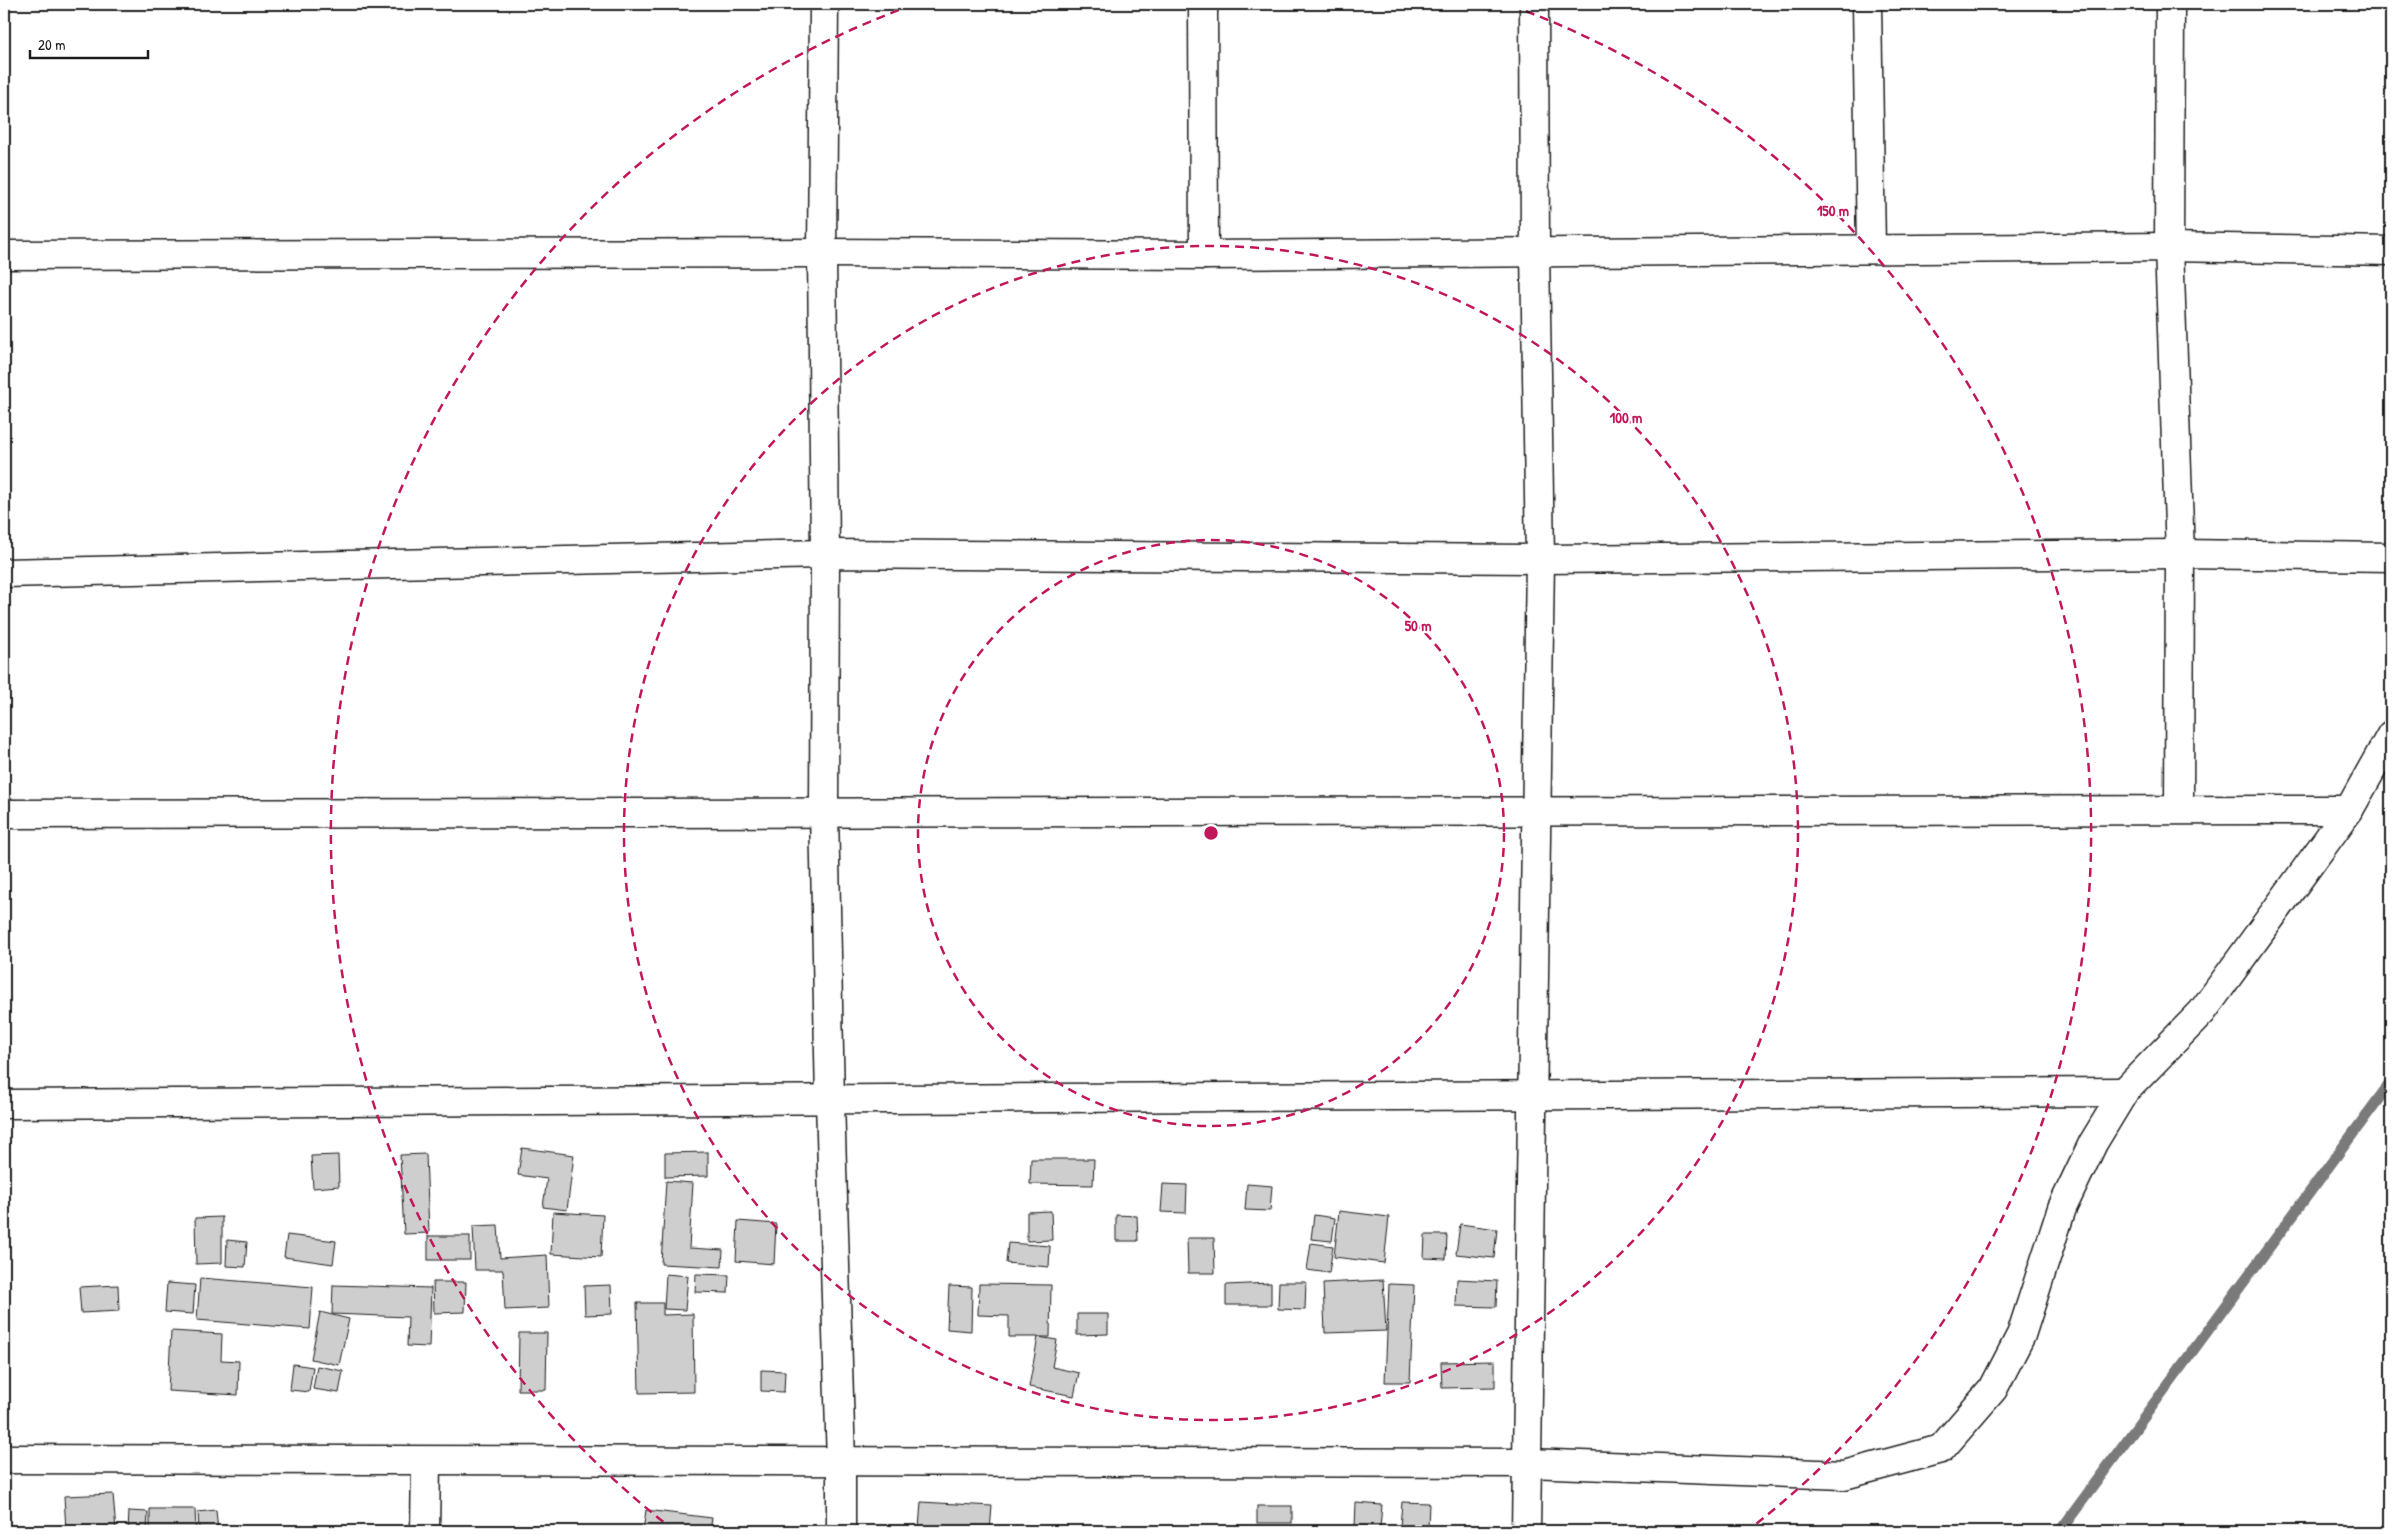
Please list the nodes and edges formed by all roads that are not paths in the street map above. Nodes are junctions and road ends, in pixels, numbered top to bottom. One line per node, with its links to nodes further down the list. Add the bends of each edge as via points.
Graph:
1 (824, 4): 10 (street)
2 (1204, 4): 12 (street)
3 (1534, 4): 9 (street)
4 (1867, 4): 6 (street)
5 (2170, 4): 7 (street)
6 (1871, 248): 7 (street); 9 (street)
7 (2169, 248): 8 (street); 14 (street)
8 (2391, 251)
9 (1535, 252): 12 (street); 16 (street)
10 (822, 253): 11 (street); 12 (street); 13 (street)
11 (4, 255)
12 (1204, 255)
13 (825, 554): 16 (street); 17 (street); 22 (street)
14 (2180, 554): 15 (street); 16 (street); 19 (street)
15 (2391, 557)
16 (1540, 559): 20 (street)
17 (4, 573)
18 (2391, 735): 21 (street)
19 (2179, 809): 20 (street); 21 (street)
20 (1538, 810): 22 (street); 25 (street)
21 (2349, 810): 24 (street, via 2202,1012)
22 (824, 811): 23 (street); 26 (street)
23 (4, 814)
24 (2124, 1092): 25 (street); 31 (street, via 2093,1143 2062,1208 2021,1335 1993,1389 1941,1449 1844,1475)
25 (1532, 1094): 26 (street); 31 (street)
26 (830, 1101): 27 (street); 30 (street)
27 (4, 1104)
28 (4, 1459): 29 (street)
29 (426, 1461): 30 (street); 32 (street)
30 (841, 1463): 31 (street); 33 (street)
31 (1528, 1463): 34 (street)
32 (425, 1531)
33 (841, 1531)
34 (1526, 1531)

